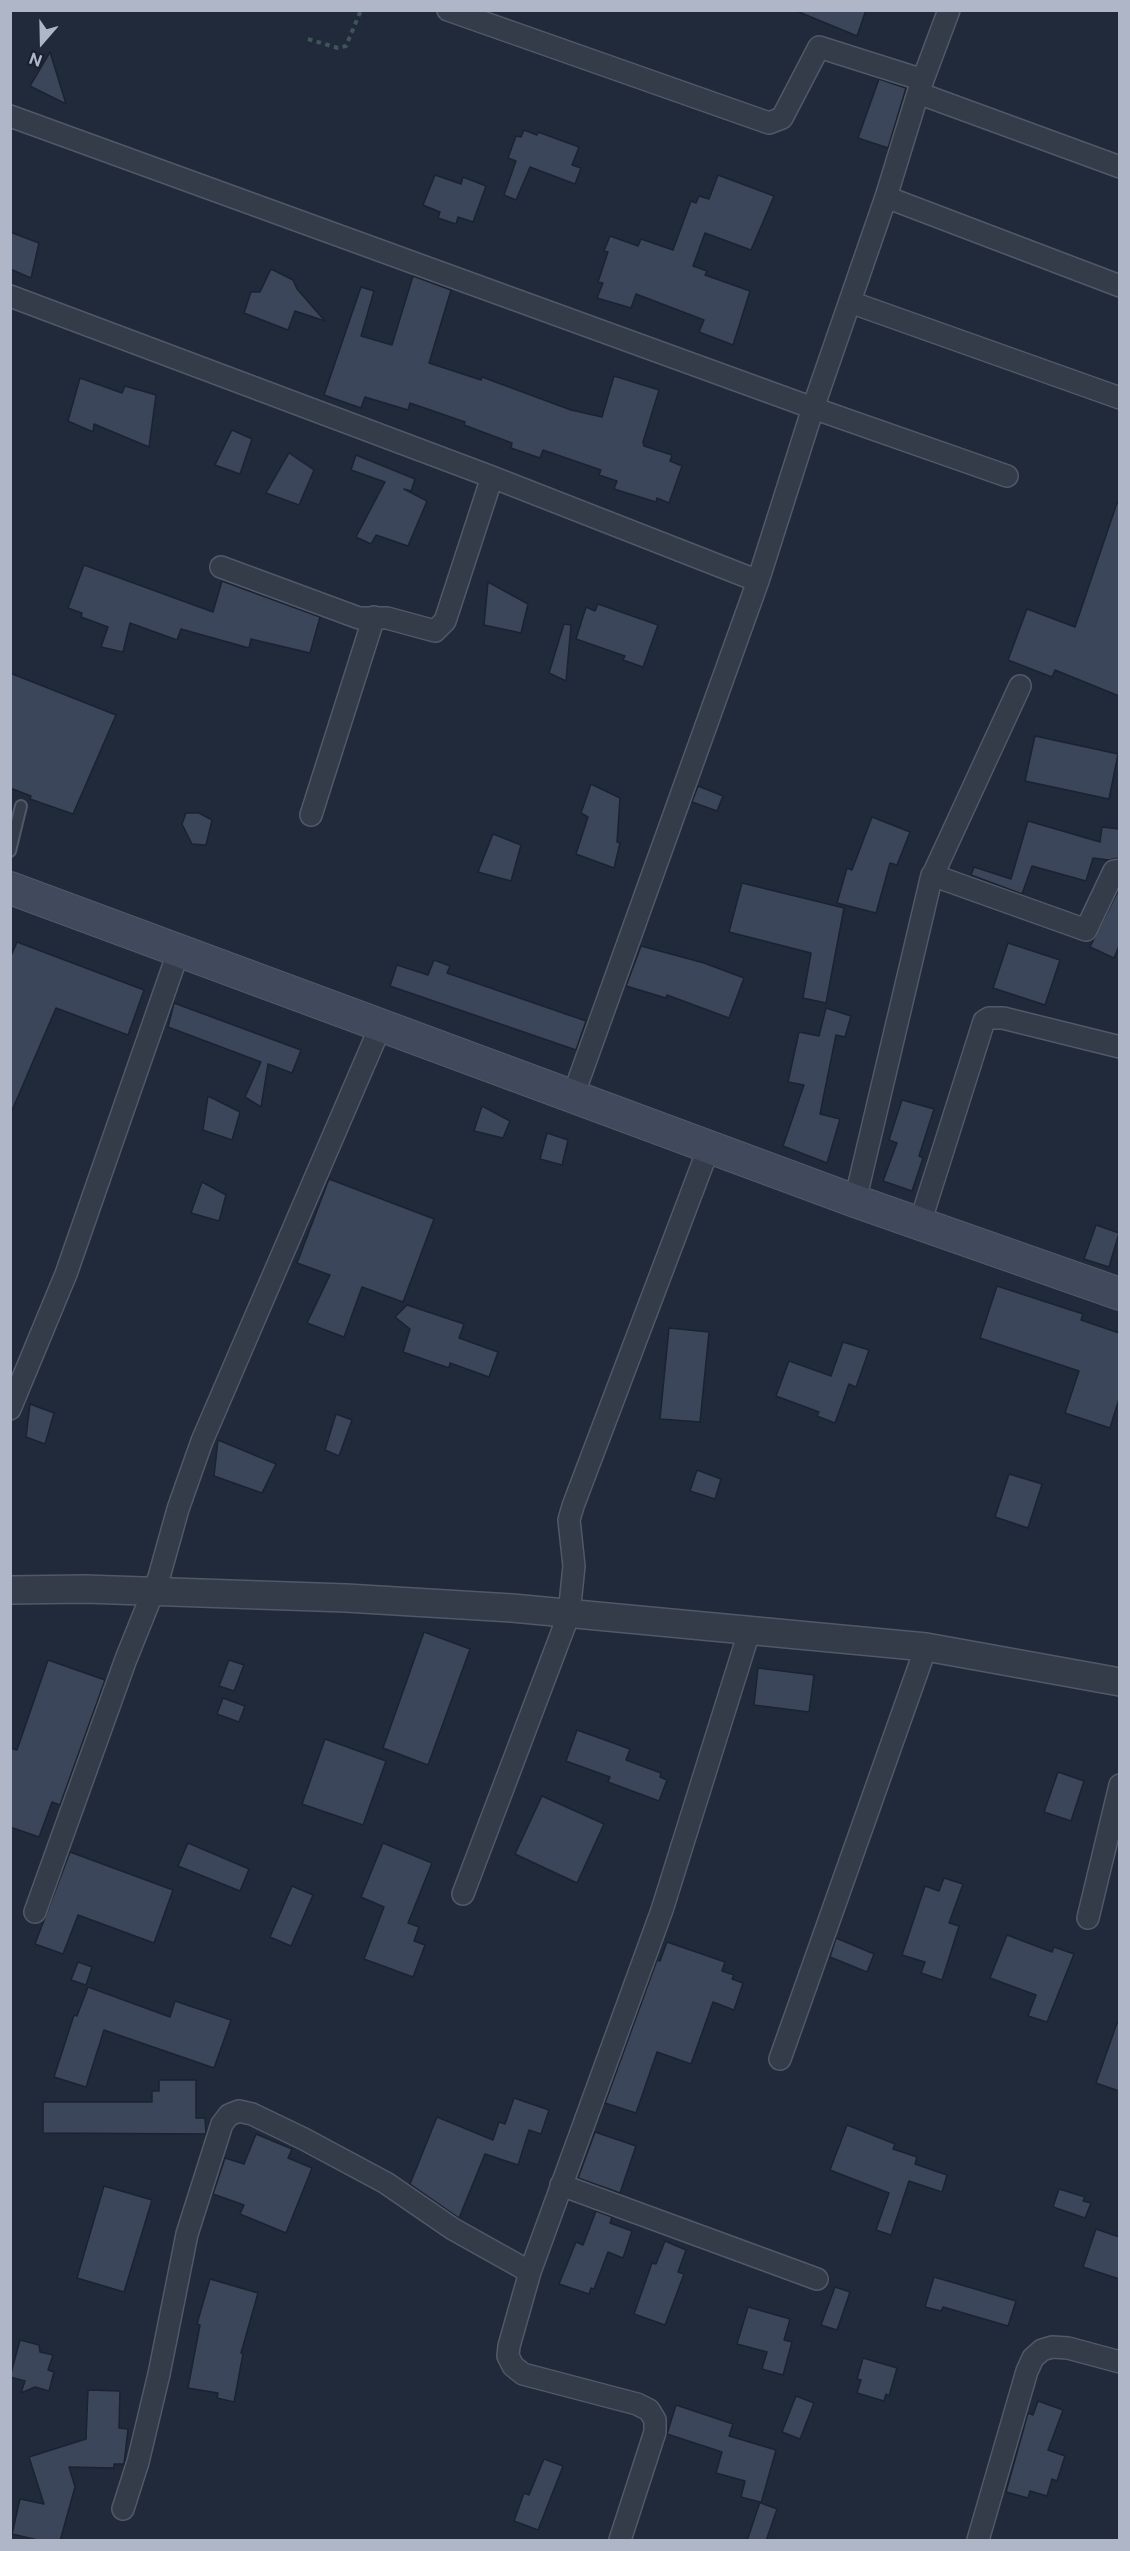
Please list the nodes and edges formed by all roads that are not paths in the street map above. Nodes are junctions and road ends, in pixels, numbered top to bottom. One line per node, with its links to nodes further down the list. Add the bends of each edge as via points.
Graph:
1 (448, 10): 3 (street, via 769,123 782,118 819,47)
2 (949, 10): 3 (street)
3 (920, 86): 5 (street); 6 (street)
4 (10, 116): 11 (street)
5 (1119, 167)
6 (886, 197): 7 (street); 9 (street)
7 (1119, 286)
8 (10, 296): 13 (street)
9 (850, 302): 10 (street); 11 (street)
10 (1119, 398)
11 (813, 408): 12 (street); 15 (street)
12 (1007, 476)
13 (492, 477): 15 (street); 16 (street, via 443,625 431,631)
14 (221, 567): 16 (street, via 352,615)
15 (758, 581): 27 (street)
16 (374, 617): 19 (street)
17 (1020, 686): 22 (street)
18 (21, 807): 20 (lane)
19 (311, 814)
20 (10, 851)
21 (1119, 870): 22 (street, via 1114,872 1086,930)
22 (932, 875): 29 (street)
23 (10, 888): 24 (main road)
24 (179, 950): 25 (main road); 32 (street, via 66,1274)
25 (381, 1025): 27 (main road); 34 (street, via 202,1441)
26 (1119, 1047): 30 (street, via 1004,1018 984,1021)
27 (573, 1096): 28 (main road)
28 (709, 1147): 29 (main road); 35 (street, via 573,1506 569,1520 574,1566)
29 (855, 1201): 30 (main road)
30 (920, 1223): 31 (main road)
31 (1119, 1294)
32 (10, 1409)
33 (10, 1590): 34 (street)
34 (154, 1592): 35 (street, via 346,1598); 41 (street)
35 (568, 1614): 36 (street); 40 (street)
36 (750, 1629): 37 (street); 44 (street, via 662,1910)
37 (926, 1647): 38 (street); 43 (street)
38 (1119, 1682)
39 (1119, 1785): 42 (street)
40 (463, 1894)
41 (34, 1912)
42 (1088, 1918)
43 (780, 2059)
44 (561, 2185): 45 (street); 46 (street)
45 (530, 2272): 48 (street, via 453,2229 386,2183 304,2139 252,2114 239,2111 229,2115 222,2124 187,2234 159,2374); 49 (street, via 509,2346 513,2366 523,2374 637,2404 649,2410 655,2420 655,2432)
46 (817, 2279)
47 (1119, 2362): 50 (street, via 1052,2347 1034,2358 1026,2371)
48 (123, 2509)
49 (620, 2541)
50 (978, 2541)

